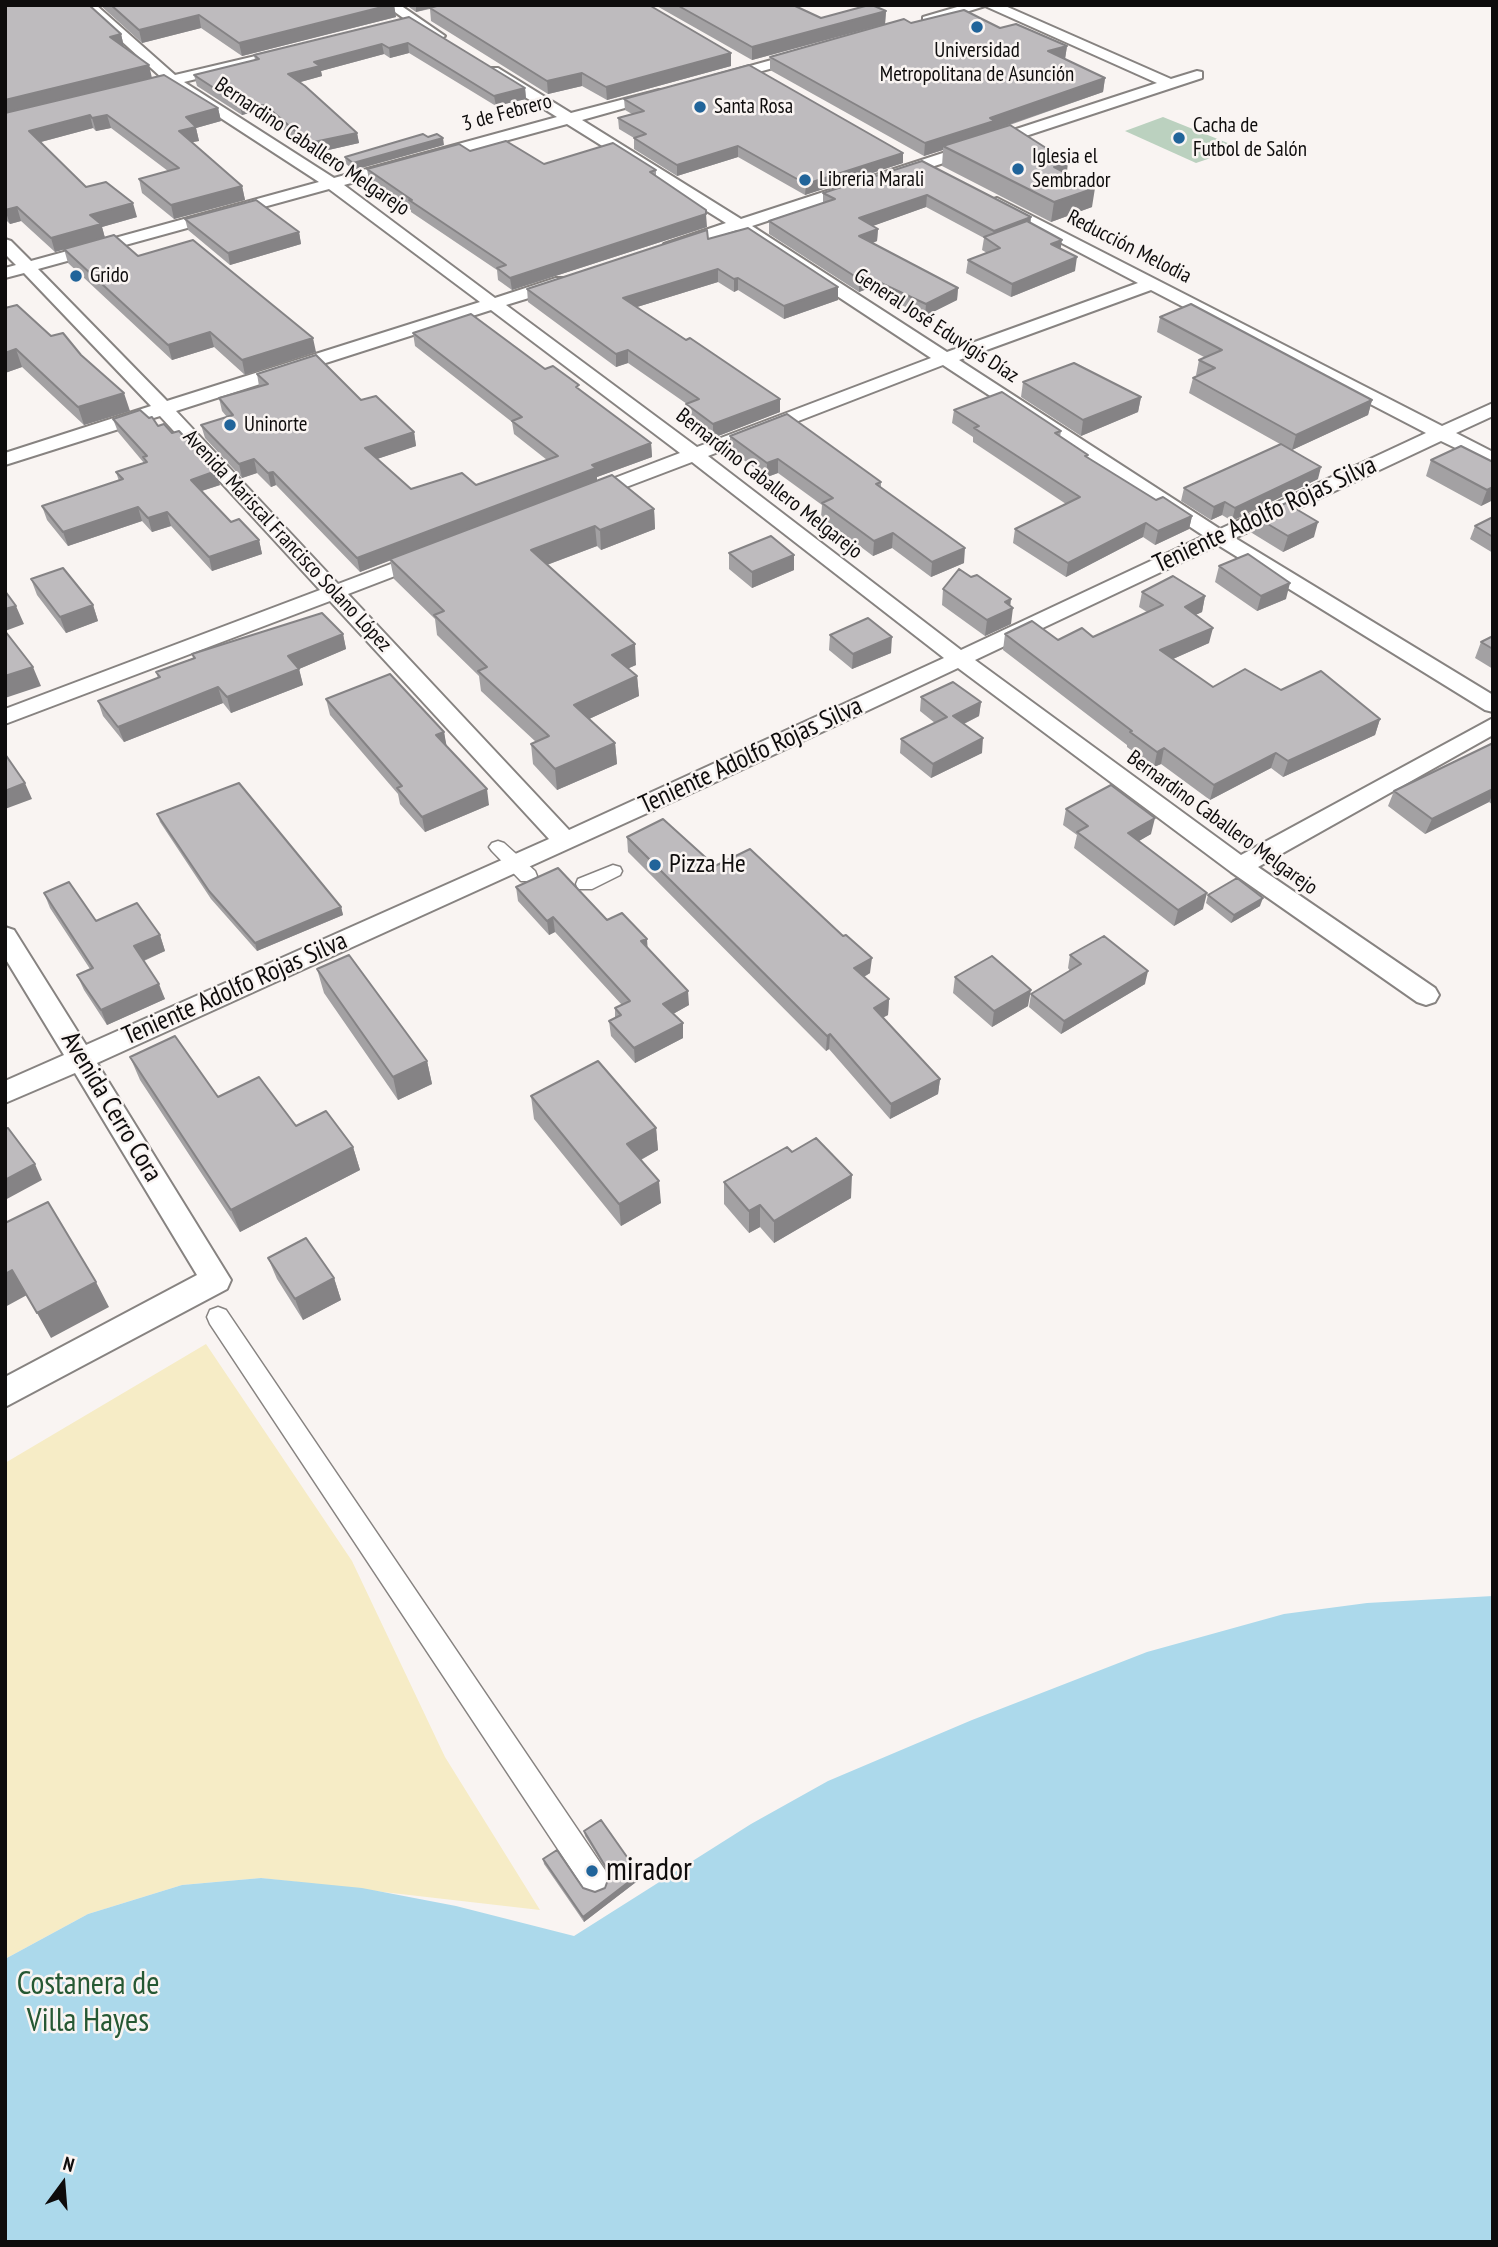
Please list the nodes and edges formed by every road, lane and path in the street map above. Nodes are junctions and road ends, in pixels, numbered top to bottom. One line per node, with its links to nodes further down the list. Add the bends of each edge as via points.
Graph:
1 (89, 5): 15 (street, Bernardino Caballero Melgarejo)
2 (391, 5): 6 (street)
3 (979, 5): 7 (street)
4 (991, 5): 18 (street)
5 (437, 15): 6 (street)
6 (407, 22): 8 (street)
7 (913, 24)
8 (458, 49)
9 (820, 50): 14 (street)
10 (293, 51): 15 (street)
11 (731, 57): 14 (street)
12 (480, 62): 21 (street, General José Eduvigis Díaz)
13 (1171, 64): 18 (street, via 1197,75)
14 (754, 69): 16 (street); 17 (street)
15 (172, 80): 19 (street); 25 (street, Bernardino Caballero Melgarejo)
16 (701, 83)
17 (778, 83)
18 (1172, 83): 23 (street)
19 (146, 87)
20 (674, 90): 21 (street, 3 de Febrero)
21 (568, 118): 25 (street, 3 de Febrero); 27 (street, General José Eduvigis Díaz)
22 (897, 151): 23 (street)
23 (921, 164): 24 (street); 27 (street)
24 (945, 177)
25 (331, 183): 30 (street, 3 de Febrero); 34 (street, Bernardino Caballero Melgarejo)
26 (982, 195): 33 (street, Reducción Melodia)
27 (740, 225): 29 (street); 35 (street, General José Eduvigis Díaz)
28 (5, 244): 30 (street, Avenida Mariscal Francisco Solano López)
29 (649, 254)
30 (29, 267): 31 (street, 3 de Febrero); 36 (street, Avenida Mariscal Francisco Solano López)
31 (5, 273)
32 (572, 279): 34 (street)
33 (1153, 283): 35 (street); 38 (street, Reducción Melodia)
34 (495, 304): 36 (street); 39 (street, Bernardino Caballero Melgarejo)
35 (944, 359): 39 (street); 43 (street, General José Eduvigis Díaz)
36 (163, 408): 40 (street); 45 (street, Avenida Mariscal Francisco Solano López)
37 (1493, 409): 38 (street, Teniente Adolfo Rojas Silva)
38 (1441, 432): 41 (street, Reducción Melodia); 43 (street, Teniente Adolfo Rojas Silva)
39 (694, 454): 42 (street); 46 (street, Bernardino Caballero Melgarejo)
40 (5, 459)
41 (1493, 460)
42 (565, 503)
43 (1219, 537): 46 (street, Teniente Adolfo Rojas Silva); 47 (street, General José Eduvigis Díaz)
44 (450, 548): 45 (street)
45 (334, 592): 48 (street); 50 (street, Avenida Mariscal Francisco Solano López)
46 (959, 659): 50 (street, Teniente Adolfo Rojas Silva); 51 (street, Bernardino Caballero Melgarejo)
47 (1493, 705)
48 (5, 717)
49 (1493, 725): 51 (street)
50 (565, 841): 56 (street, Teniente Adolfo Rojas Silva)
51 (1240, 866): 55 (street, Bernardino Caballero Melgarejo)
52 (613, 871): 53 (street)
53 (585, 884)
54 (5, 936): 56 (street, Avenida Cerro Cora)
55 (1426, 995)
56 (82, 1058): 57 (street, Teniente Adolfo Rojas Silva); 59 (street, Avenida Cerro Cora, via 216,1280)
57 (5, 1093)
58 (218, 1317): 60 (street)
59 (5, 1393)
60 (595, 1880)

